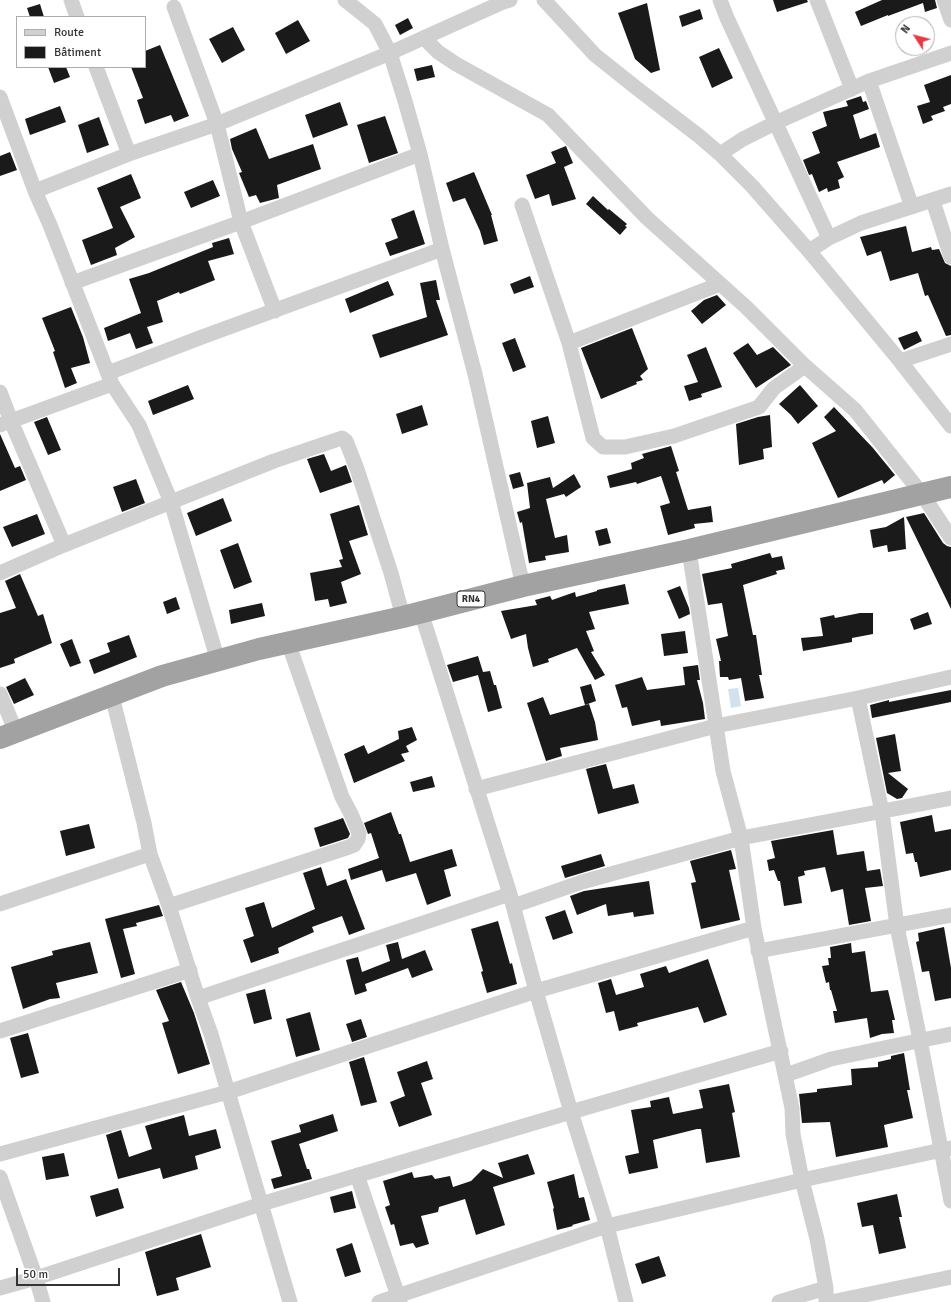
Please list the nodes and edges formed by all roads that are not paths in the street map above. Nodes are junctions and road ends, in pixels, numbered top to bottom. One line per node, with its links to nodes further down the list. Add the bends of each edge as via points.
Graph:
1 (71, 0): 9 (street)
2 (345, 0): 12 (street, via 375,24)
3 (510, 0): 11 (street)
4 (544, 0): 22 (street, via 595,55)
5 (720, 0): 18 (street)
6 (818, 0): 16 (street)
7 (944, 0): 10 (street)
8 (174, 7): 19 (street)
9 (77, 16)
10 (951, 20)
11 (424, 38): 12 (street); 34 (street, via 438,52 456,64 548,115 646,218)
12 (390, 53): 19 (street); 21 (street)
13 (951, 53): 15 (street)
14 (96, 68): 20 (street)
15 (869, 81): 16 (street); 27 (street)
16 (852, 89): 18 (street)
17 (0, 97): 23 (street)
18 (775, 123): 22 (street); 29 (street)
19 (217, 124): 20 (street); 28 (street)
20 (129, 154): 23 (street)
21 (420, 154): 28 (street); 30 (street)
22 (720, 154): 31 (street)
23 (35, 191): 33 (street)
24 (951, 194): 25 (street)
25 (933, 201): 27 (street); 32 (street)
26 (522, 205): 36 (street)
27 (912, 207): 29 (street, via 861,223)
28 (241, 222): 33 (street); 35 (street)
29 (829, 238): 31 (street)
30 (442, 250): 35 (street); 51 (street, via 475,374)
31 (809, 251): 38 (street)
32 (951, 257)
33 (72, 284): 40 (street)
34 (720, 284): 36 (street); 39 (street)
35 (275, 311): 40 (street)
36 (569, 343): 39 (street, via 593,438 603,447 611,448 674,436 759,407 774,388)
37 (951, 344): 38 (street)
38 (900, 361): 43 (street)
39 (805, 366): 45 (street, via 855,410)
40 (110, 379): 42 (street); 46 (street, via 139,425)
41 (0, 392): 42 (street)
42 (5, 423): 48 (street)
43 (951, 426)
44 (951, 487): 45 (highway, RN4)
45 (922, 494): 47 (street); 49 (highway, RN4)
46 (171, 502): 48 (street); 52 (street, via 274,461 342,438 346,441 357,469 391,573); 54 (street)
47 (951, 538)
48 (64, 545): 50 (street)
49 (689, 550): 51 (highway, RN4); 59 (street)
50 (0, 573)
51 (523, 586): 52 (highway, RN4)
52 (412, 614): 53 (highway, RN4); 61 (street)
53 (288, 642): 54 (highway, RN4); 68 (street, via 342,797 359,833 358,839 349,847)
54 (218, 661): 57 (highway, RN4, via 162,676)
55 (951, 677): 58 (street)
56 (0, 694): 60 (street)
57 (112, 696): 60 (highway, RN4); 65 (street)
58 (858, 698): 59 (street); 63 (street)
59 (716, 726): 61 (street); 64 (street, via 723,771)
60 (8, 735)
61 (476, 789): 66 (street)
62 (951, 798): 63 (street)
63 (882, 812): 64 (street); 70 (street)
64 (741, 838): 66 (street); 71 (street)
65 (150, 854): 67 (street); 68 (street)
66 (512, 900): 74 (street); 75 (street)
67 (0, 904)
68 (169, 906): 73 (street)
69 (951, 915): 70 (street)
70 (897, 926): 72 (street); 78 (street)
71 (754, 928): 72 (street); 74 (street)
72 (758, 950): 79 (street)
73 (190, 970): 75 (street); 76 (street)
74 (536, 991): 81 (street); 82 (street)
75 (198, 998): 81 (street)
76 (0, 1030)
77 (951, 1034): 78 (street)
78 (920, 1040): 80 (street, via 831,1059); 83 (street)
79 (781, 1051): 80 (street); 82 (street)
80 (786, 1075): 87 (street)
81 (228, 1092): 84 (street); 89 (street)
82 (571, 1112): 85 (street); 90 (street)
83 (946, 1149): 87 (street); 88 (street)
84 (0, 1154)
85 (357, 1175): 89 (street); 95 (street)
86 (0, 1177): 92 (street)
87 (802, 1180): 90 (street); 94 (street)
88 (951, 1201)
89 (261, 1204): 92 (street); 97 (street)
90 (607, 1226): 95 (street); 99 (street)
91 (951, 1277): 94 (street)
92 (36, 1278): 93 (street); 96 (street)
93 (0, 1288)
94 (828, 1297): 100 (street)
95 (399, 1299): 98 (street)
96 (43, 1302)
97 (290, 1302)
98 (379, 1302)
99 (626, 1302)
100 (779, 1302)

